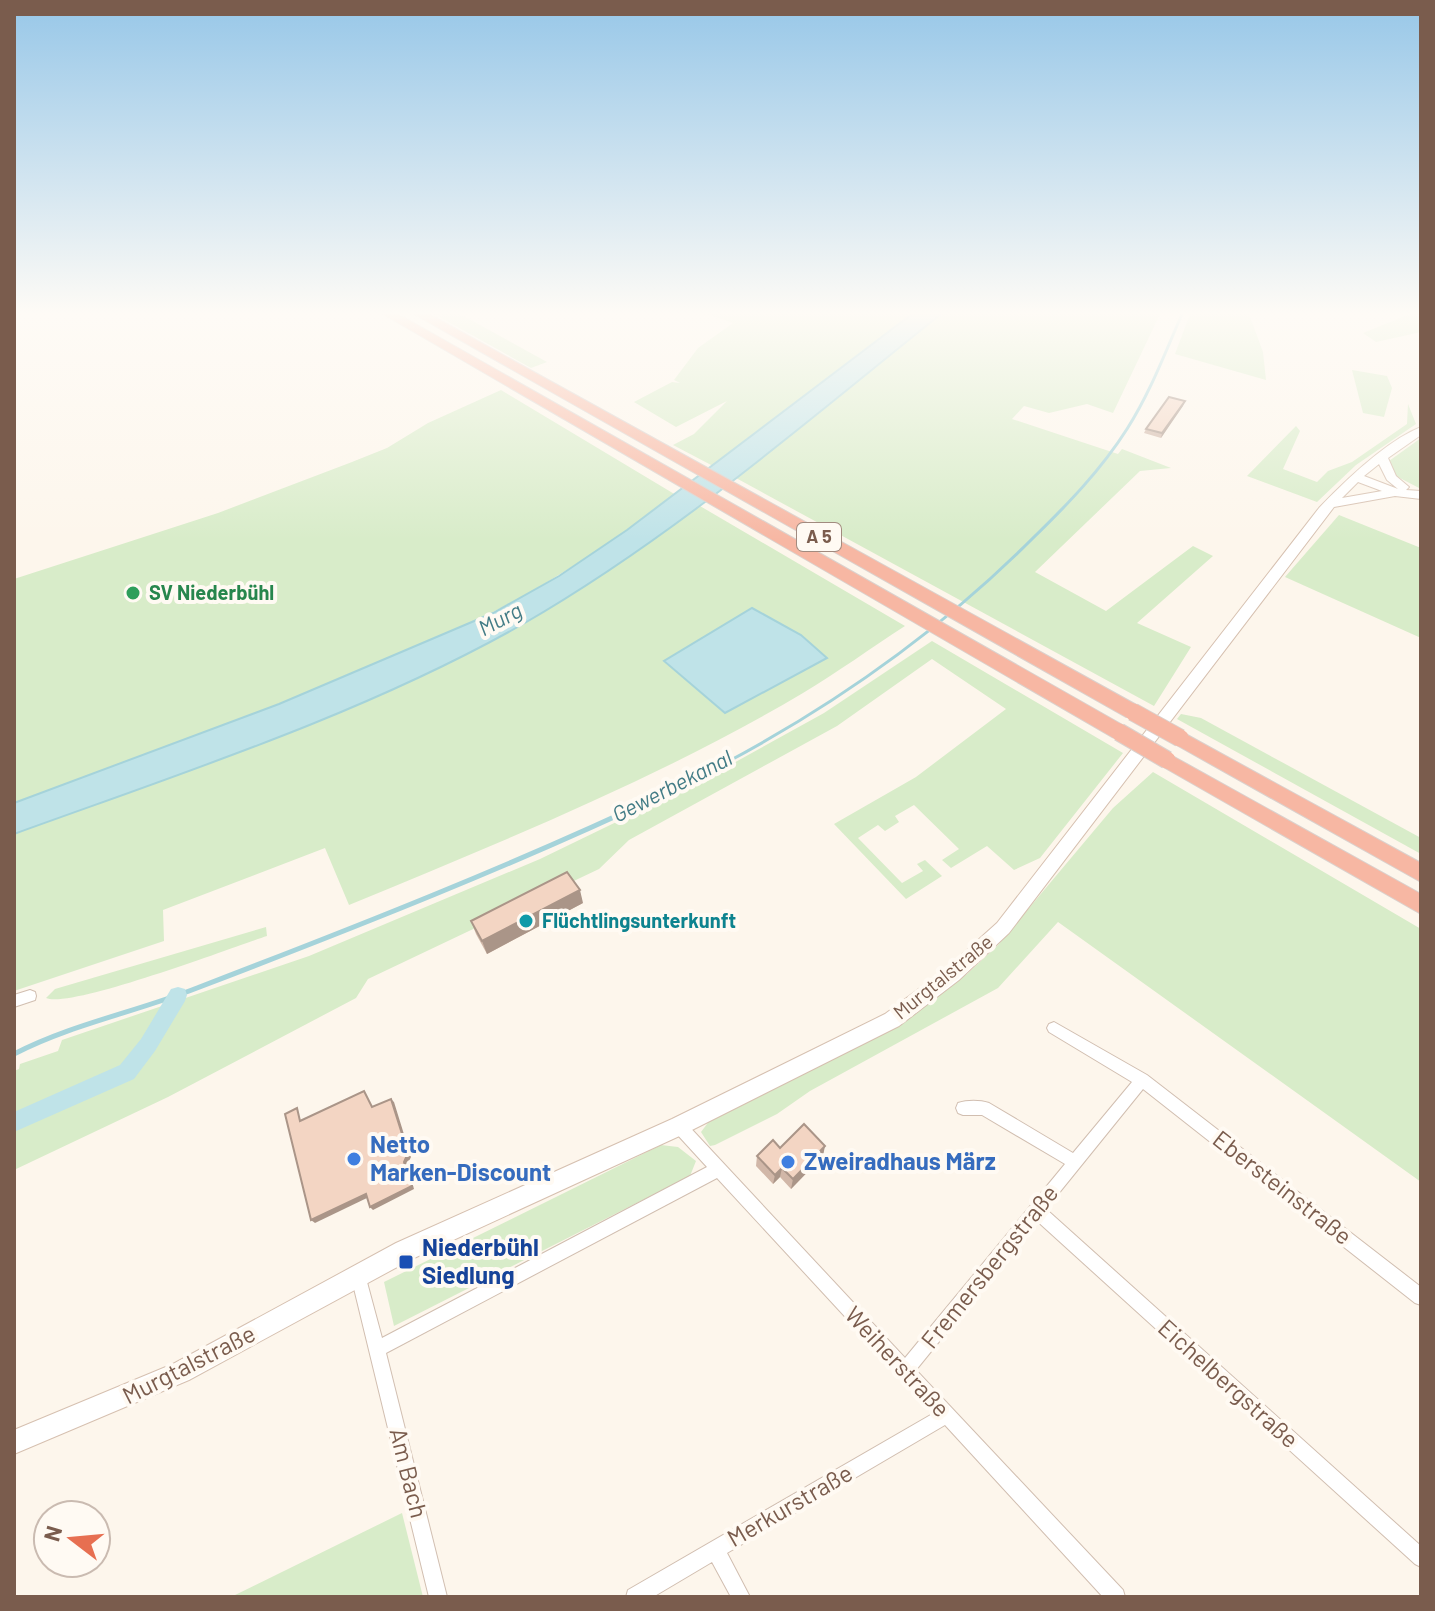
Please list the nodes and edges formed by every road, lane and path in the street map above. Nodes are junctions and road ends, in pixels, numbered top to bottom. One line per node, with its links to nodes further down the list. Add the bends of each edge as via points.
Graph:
1 (520, 389): 10 (highway, A 5, bridge)
2 (555, 389): 9 (highway, A 5, bridge)
3 (1421, 430): 4 (main road, Murgtalstraße)
4 (1381, 456): 5 (main road, Murgtalstraße); 6 (main road)
5 (1359, 475): 6 (main road); 8 (main road, Murgtalstraße)
6 (1399, 490): 7 (main road); 8 (main road)
7 (1421, 494)
8 (1328, 505): 16 (main road, Murgtalstraße, via 1003,928 892,1020)
9 (1421, 873)
10 (1421, 905)
11 (30, 996): 12 (street)
12 (14, 1001)
13 (1054, 1028): 14 (street)
14 (1142, 1080): 17 (street, Fremersbergstraße); 21 (street, Ebersteinstraße)
15 (963, 1108): 17 (street, via 984,1108)
16 (679, 1126): 18 (street, Weiherstraße); 20 (main road, Murgtalstraße, via 448,1229)
17 (1075, 1162): 19 (street, Fremersbergstraße)
18 (717, 1170): 22 (street); 23 (street, Weiherstraße)
19 (1036, 1210): 23 (street, Fremersbergstraße); 27 (street, Eichelbergstraße)
20 (359, 1276): 22 (street); 25 (main road, Murgtalstraße, via 181,1372)
21 (1421, 1297)
22 (377, 1349): 28 (street, Am Bach)
23 (905, 1371): 24 (street, Weiherstraße)
24 (946, 1415): 26 (street, Merkurstraße); 31 (street, Weiherstraße)
25 (14, 1442)
26 (715, 1550): 29 (street, Merkurstraße); 30 (street)
27 (1421, 1558)
28 (438, 1597)
29 (635, 1597)
30 (741, 1597)
31 (1116, 1597)

